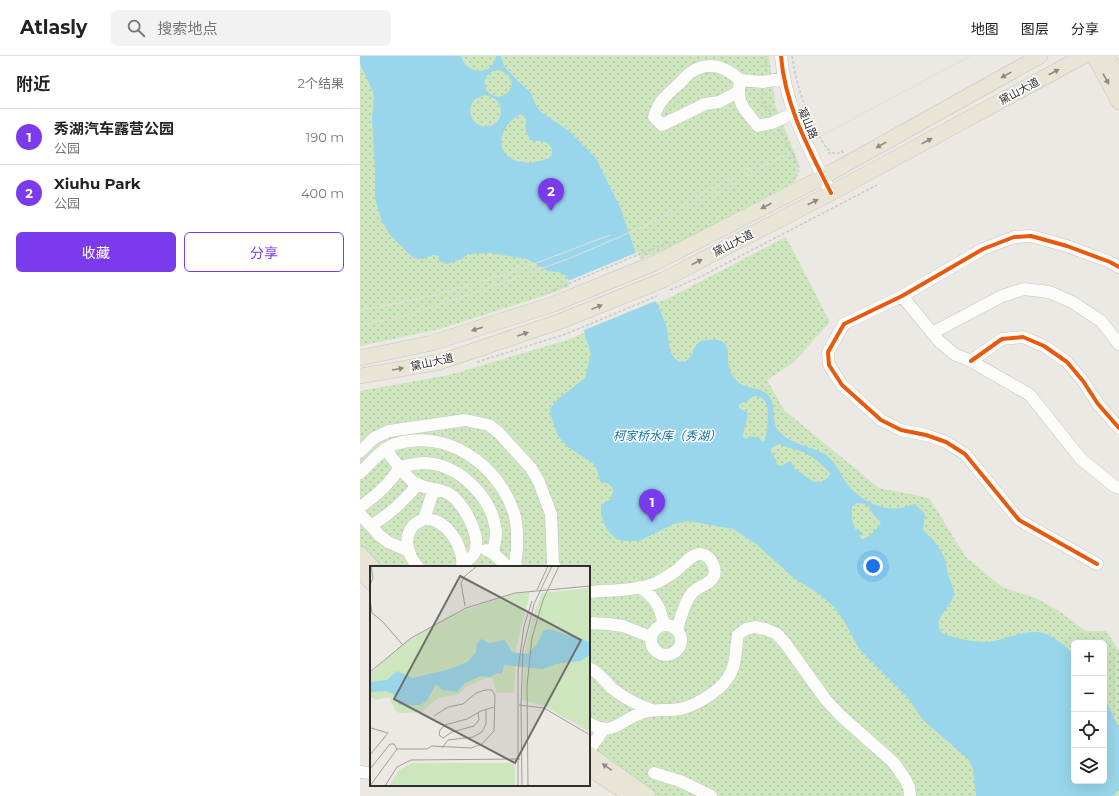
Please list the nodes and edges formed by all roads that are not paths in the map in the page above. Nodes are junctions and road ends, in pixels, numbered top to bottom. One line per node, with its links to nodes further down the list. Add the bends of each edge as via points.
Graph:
1 (781, 56): 6 (street, 凝山路)
2 (1040, 56): 11 (main road, 黛山大道, one-way to 11)
3 (1084, 56): 12 (main road, 黛山大道, one-way to 3)
4 (1094, 56): 9 (main road, one-way to 9)
5 (1107, 56): 7 (main road)
6 (784, 78): 8 (street); 10 (street, 凝山路)
7 (1119, 79)
8 (739, 86): 8 (street, via 731,72 716,66 704,66 690,73 668,93 657,107 654,117 662,125 705,104 719,102); 10 (street, via 741,105 758,126)
9 (1119, 102)
10 (794, 113): 11 (street, 凝山路)
11 (823, 177): 12 (street, 凝山路); 17 (main road, 黛山大道, one-way to 17, via 652,256 552,298 432,343)
12 (831, 193): 19 (main road, 黛山大道, one-way to 12, via 440,362 563,328 663,288)
13 (1119, 267): 14 (street, via 1067,246 1031,236 1014,237 983,249)
14 (902, 296): 15 (street); 38 (street, via 844,324 828,352 829,365 842,384 881,420 901,430 946,442 966,454 1019,520)
15 (932, 333): 16 (street, via 1002,296 1024,290 1049,292 1072,302 1101,321); 18 (street, via 954,354)
16 (1119, 344)
17 (360, 358)
18 (971, 361): 20 (street, via 1002,339 1023,337 1044,346 1066,362); 29 (street, via 1030,395 1081,459)
19 (360, 376)
20 (1119, 428)
21 (385, 449): 23 (street); 24 (street, via 418,440 434,441 450,444 469,454); 25 (street)
22 (360, 452): 42 (street, via 374,438 389,431 465,420 489,426 499,433 531,468 539,482 551,514)
23 (400, 467): 26 (street, via 427,463 458,474); 27 (street); 30 (street, via 395,477)
24 (485, 467): 26 (street); 41 (street, via 506,494 514,513 518,534)
25 (360, 473)
26 (471, 483): 34 (street, via 484,500 491,515 496,531)
27 (418, 484): 28 (street); 33 (street, via 401,505)
28 (434, 488): 32 (street); 37 (street, via 451,495 471,522 474,536)
29 (1119, 488)
30 (360, 508)
31 (360, 514): 33 (street)
32 (424, 519): 36 (street, via 416,523 408,535 407,543); 37 (street, via 439,523 447,529 460,549 463,559)
33 (371, 526): 36 (street, via 379,536)
34 (493, 553): 37 (street, via 484,550); 40 (street)
35 (360, 554): 39 (main road)
36 (412, 561)
37 (469, 561)
38 (1096, 564)
39 (371, 566)
40 (507, 566)
41 (516, 566)
42 (554, 566)
43 (360, 570): 44 (main road)
44 (370, 581)
45 (640, 587): 46 (street); 48 (street, via 649,593 659,606); 49 (street, via 664,579 692,556 706,556 712,562 714,576 692,593)
46 (590, 592)
47 (590, 623): 50 (street, via 623,626)
48 (664, 625): 49 (street); 50 (street, via 655,629)
49 (677, 629): 50 (street, via 680,644 678,649 669,654 655,650)
50 (651, 637)
51 (590, 669): 52 (street, via 627,699)
52 (655, 711): 54 (street, via 643,712 614,727); 64 (street, via 684,708 702,700 727,680 733,669 738,635 746,629 755,627 765,629 776,634 785,643 840,715 894,763 909,787)
53 (590, 724): 54 (street)
54 (604, 729): 55 (street)
55 (590, 749)
56 (590, 755): 62 (main road, one-way to 56)
57 (590, 769): 61 (main road)
58 (360, 772): 59 (street)
59 (370, 773)
60 (654, 773): 63 (street, via 680,781)
61 (631, 796)
62 (648, 796)
63 (711, 796)
64 (910, 796)

